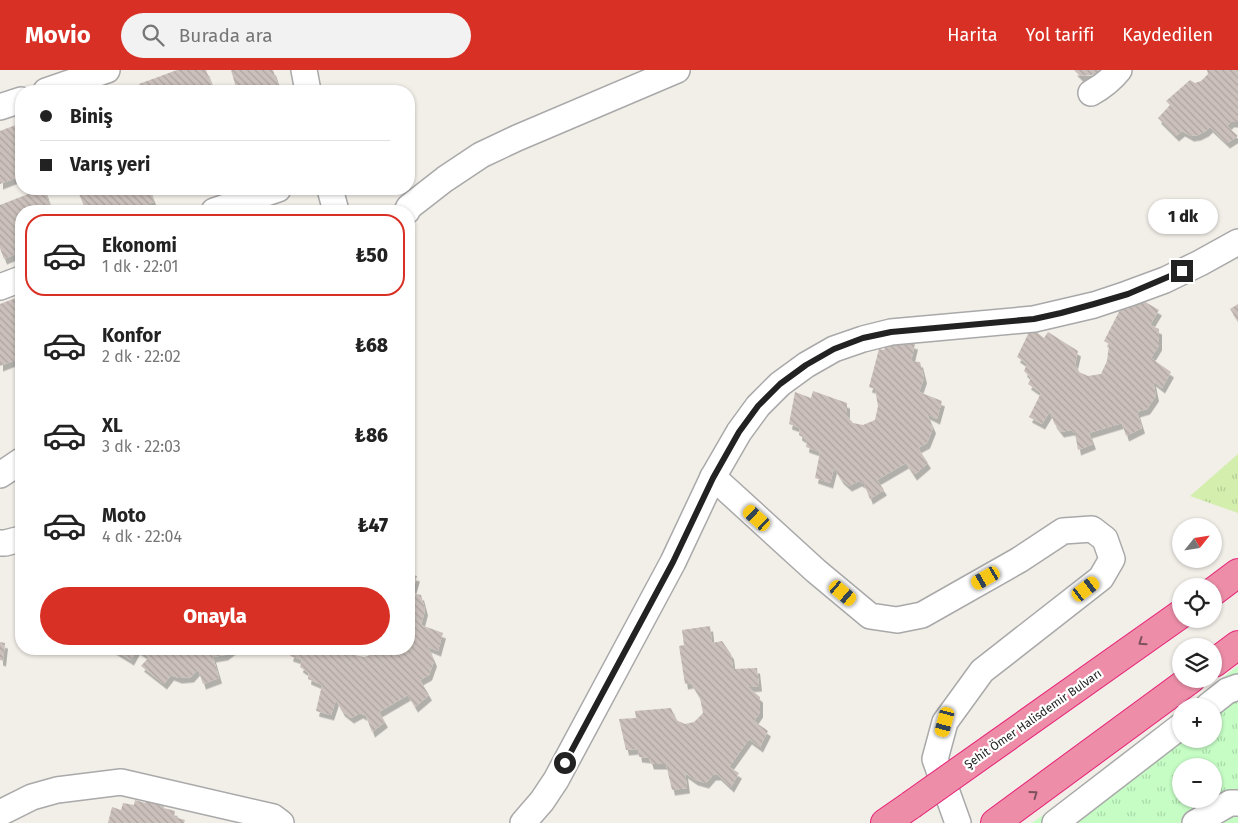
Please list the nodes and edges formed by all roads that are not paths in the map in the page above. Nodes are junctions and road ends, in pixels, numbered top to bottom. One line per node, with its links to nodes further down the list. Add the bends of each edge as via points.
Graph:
1 (107, 70): 5 (street)
2 (304, 70): 6 (street)
3 (677, 70): 12 (street, via 482,155 445,178)
4 (1119, 70): 7 (street)
5 (63, 85)
6 (307, 85)
7 (1091, 93)
8 (15, 102): 9 (street)
9 (0, 108)
10 (261, 195): 11 (street)
11 (231, 205)
12 (413, 205)
13 (1238, 242): 18 (street, via 1165,280 1094,304 1034,319 891,332 834,349 793,374 758,406)
14 (15, 281): 15 (street)
15 (0, 287)
16 (15, 465): 17 (street)
17 (0, 475)
18 (713, 478): 33 (street, via 673,562 556,780); 35 (street, via 870,616 897,620 922,614 1064,531 1092,530 1105,539 1112,559 1101,578 982,671 945,722 935,759)
19 (15, 540): 20 (street)
20 (0, 543)
21 (1238, 573): 22 (highway)
22 (1222, 584)
23 (1172, 620): 34 (highway, Şehit Ömer Halisdemir Bulvarı, one-way to 34, bridge)
24 (1238, 645): 25 (highway)
25 (1222, 657)
26 (1238, 687): 28 (street)
27 (1179, 688): 36 (highway, one-way to 27)
28 (1219, 698)
29 (1172, 733): 37 (street)
30 (1238, 804): 38 (street, via 1230,803)
31 (0, 813): 32 (street, via 32,797 57,790 121,782 273,817)
32 (281, 823)
33 (523, 823)
34 (885, 823)
35 (958, 823)
36 (995, 823)
37 (1055, 823)
38 (1195, 823)

